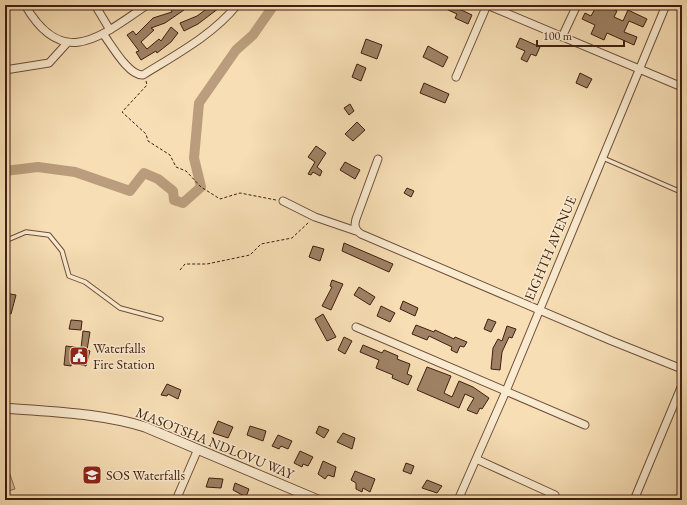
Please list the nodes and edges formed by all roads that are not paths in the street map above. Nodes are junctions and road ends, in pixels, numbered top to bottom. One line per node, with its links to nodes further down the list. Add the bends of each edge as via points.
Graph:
1 (25, 5): 11 (street, via 41,27 58,39)
2 (95, 5): 8 (street)
3 (147, 5): 8 (street)
4 (237, 5): 9 (street, via 222,21 143,75 131,72)
5 (487, 5): 10 (street); 14 (street)
6 (576, 5): 10 (street)
7 (666, 5): 12 (street, EIGHTH AVENUE)
8 (110, 30): 9 (street)
9 (104, 35): 11 (street, via 84,43)
10 (562, 37): 12 (street)
11 (68, 42): 13 (street, via 49,63)
12 (638, 68): 15 (street); 16 (street, EIGHTH AVENUE)
13 (5, 70)
14 (456, 77)
15 (682, 87)
16 (602, 157): 18 (lane); 22 (street, EIGHTH AVENUE)
17 (378, 160): 20 (street, via 361,201 354,225)
18 (681, 192)
19 (283, 201): 20 (street, via 315,217)
20 (356, 231): 22 (street)
21 (5, 241): 23 (lane, via 26,232 49,235 62,251 69,276 85,282 120,308)
22 (539, 310): 25 (street); 27 (street, EIGHTH AVENUE)
23 (161, 319)
24 (356, 327): 27 (street)
25 (682, 369)
26 (682, 385): 36 (street)
27 (506, 391): 29 (street); 31 (street, EIGHTH AVENUE)
28 (5, 408): 30 (street, MASOTSHA NDLOVU WAY, via 122,420 155,430)
29 (585, 425)
30 (198, 448): 33 (street); 34 (street, MASOTSHA NDLOVU WAY)
31 (476, 459): 32 (street); 35 (street, EIGHTH AVENUE)
32 (555, 495)
33 (176, 500)
34 (318, 500)
35 (458, 500)
36 (634, 500)

